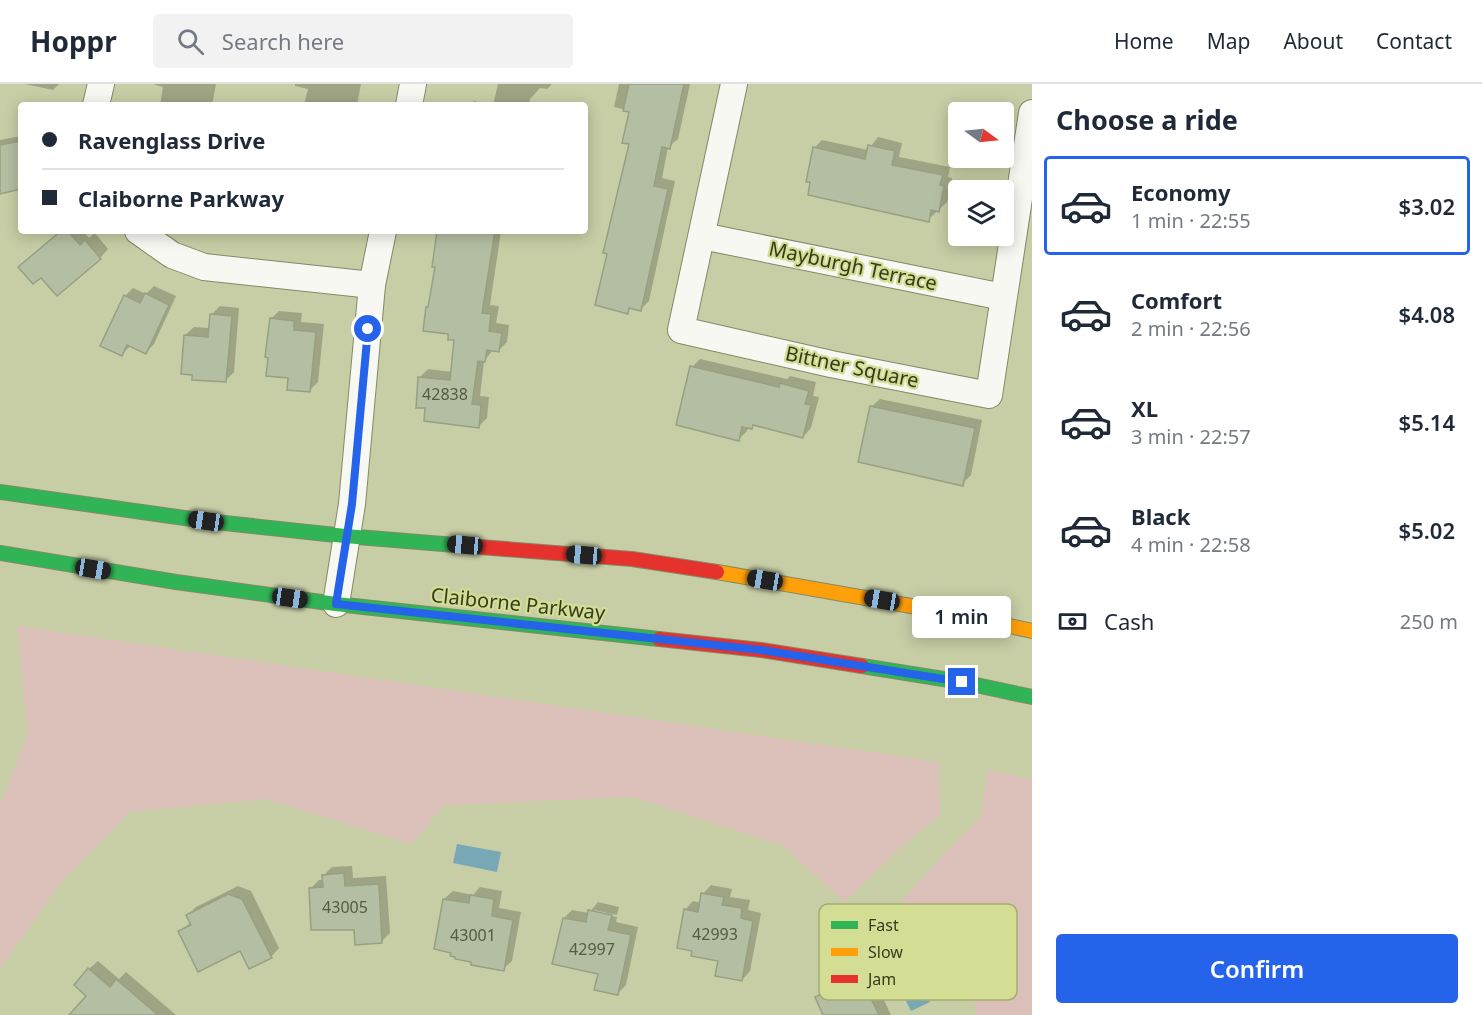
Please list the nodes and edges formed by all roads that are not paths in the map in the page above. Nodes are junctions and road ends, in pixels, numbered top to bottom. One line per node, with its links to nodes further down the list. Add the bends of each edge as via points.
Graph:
1 (101, 84): 4 (street)
2 (414, 84): 5 (street)
3 (734, 84): 9 (street, Bittner Square)
4 (97, 102)
5 (410, 102)
6 (1032, 113): 11 (street, Bittner Square)
7 (142, 234): 10 (street, via 172,255 204,267)
8 (382, 234): 10 (street)
9 (702, 236): 11 (street, Mayburgh Terrace); 11 (street, Bittner Square, via 681,330 831,364 989,395)
10 (372, 285): 13 (street, via 352,504)
11 (1003, 297)
12 (0, 492): 13 (main road)
13 (345, 536): 15 (street); 16 (main road, via 632,559 788,583)
14 (0, 553): 15 (main road, Claiborne Parkway)
15 (336, 604): 17 (main road, Claiborne Parkway, via 761,650)
16 (1032, 631)
17 (1032, 697)

